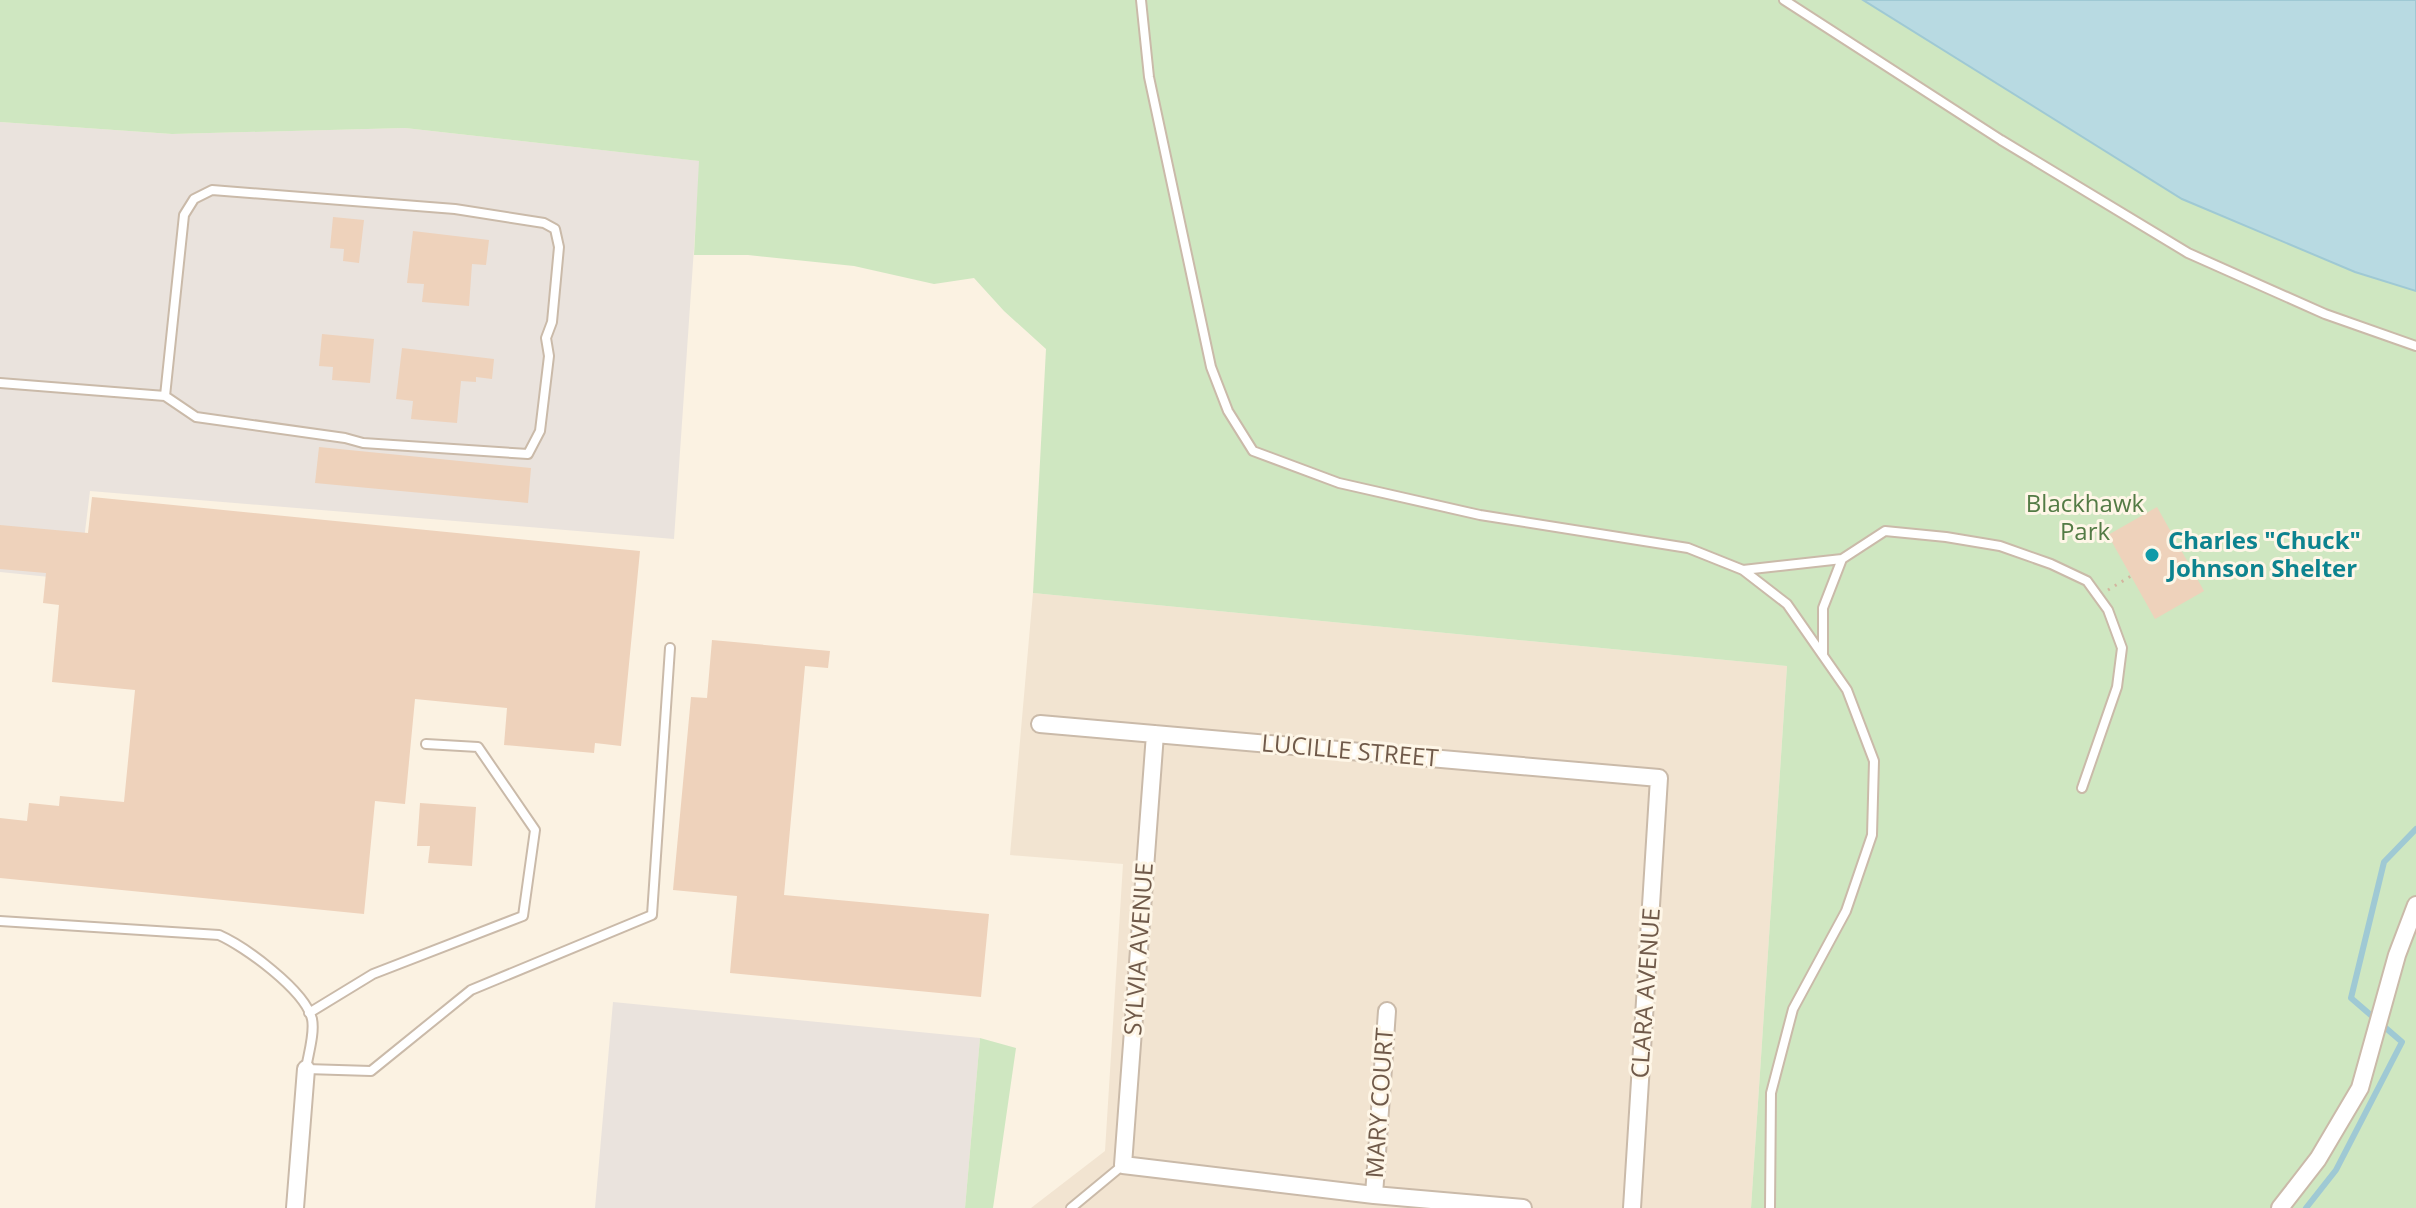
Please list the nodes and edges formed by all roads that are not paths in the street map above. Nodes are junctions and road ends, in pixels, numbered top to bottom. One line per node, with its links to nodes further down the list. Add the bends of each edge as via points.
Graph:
1 (1141, 0): 7 (lane, via 1149,77 1211,367 1228,411 1253,451 1339,483 1480,515 1688,548)
2 (1784, 0): 3 (lane, via 2188,253 2325,314)
3 (2416, 346)
4 (0, 383): 5 (lane)
5 (165, 396): 5 (lane, via 184,215 194,199 212,190 455,209 555,229 559,247 546,338 549,356 540,431 528,454 363,443 196,417)
6 (1842, 559): 7 (lane); 9 (lane, via 1823,608); 14 (lane, via 1885,531 2000,546 2087,581 2108,610 2122,648 2117,687)
7 (1743, 570): 9 (lane, via 1787,604)
8 (670, 648): 19 (lane, via 652,915 471,990 371,1071)
9 (1823, 656): 26 (lane, via 1847,690 1874,761 1872,835 1846,911 1793,1009 1771,1093)
10 (1040, 724): 11 (street, LUCILLE STREET)
11 (1155, 734): 13 (street, LUCILLE STREET); 20 (street, SYLVIA AVENUE)
12 (426, 744): 18 (lane, via 478,747 535,830 523,916 373,974)
13 (1659, 778): 25 (street, CLARA AVENUE)
14 (2082, 788)
15 (2416, 905): 27 (street, via 2360,1088 2318,1159)
16 (0, 921): 18 (lane, via 219,935 279,975)
17 (1387, 1011): 21 (street, MARY COURT)
18 (309, 1013): 19 (lane)
19 (306, 1069): 22 (street)
20 (1123, 1165): 21 (street); 23 (lane)
21 (1374, 1195): 24 (street)
22 (295, 1208)
23 (1071, 1208)
24 (1523, 1208)
25 (1632, 1208)
26 (1770, 1208)
27 (2280, 1208)

